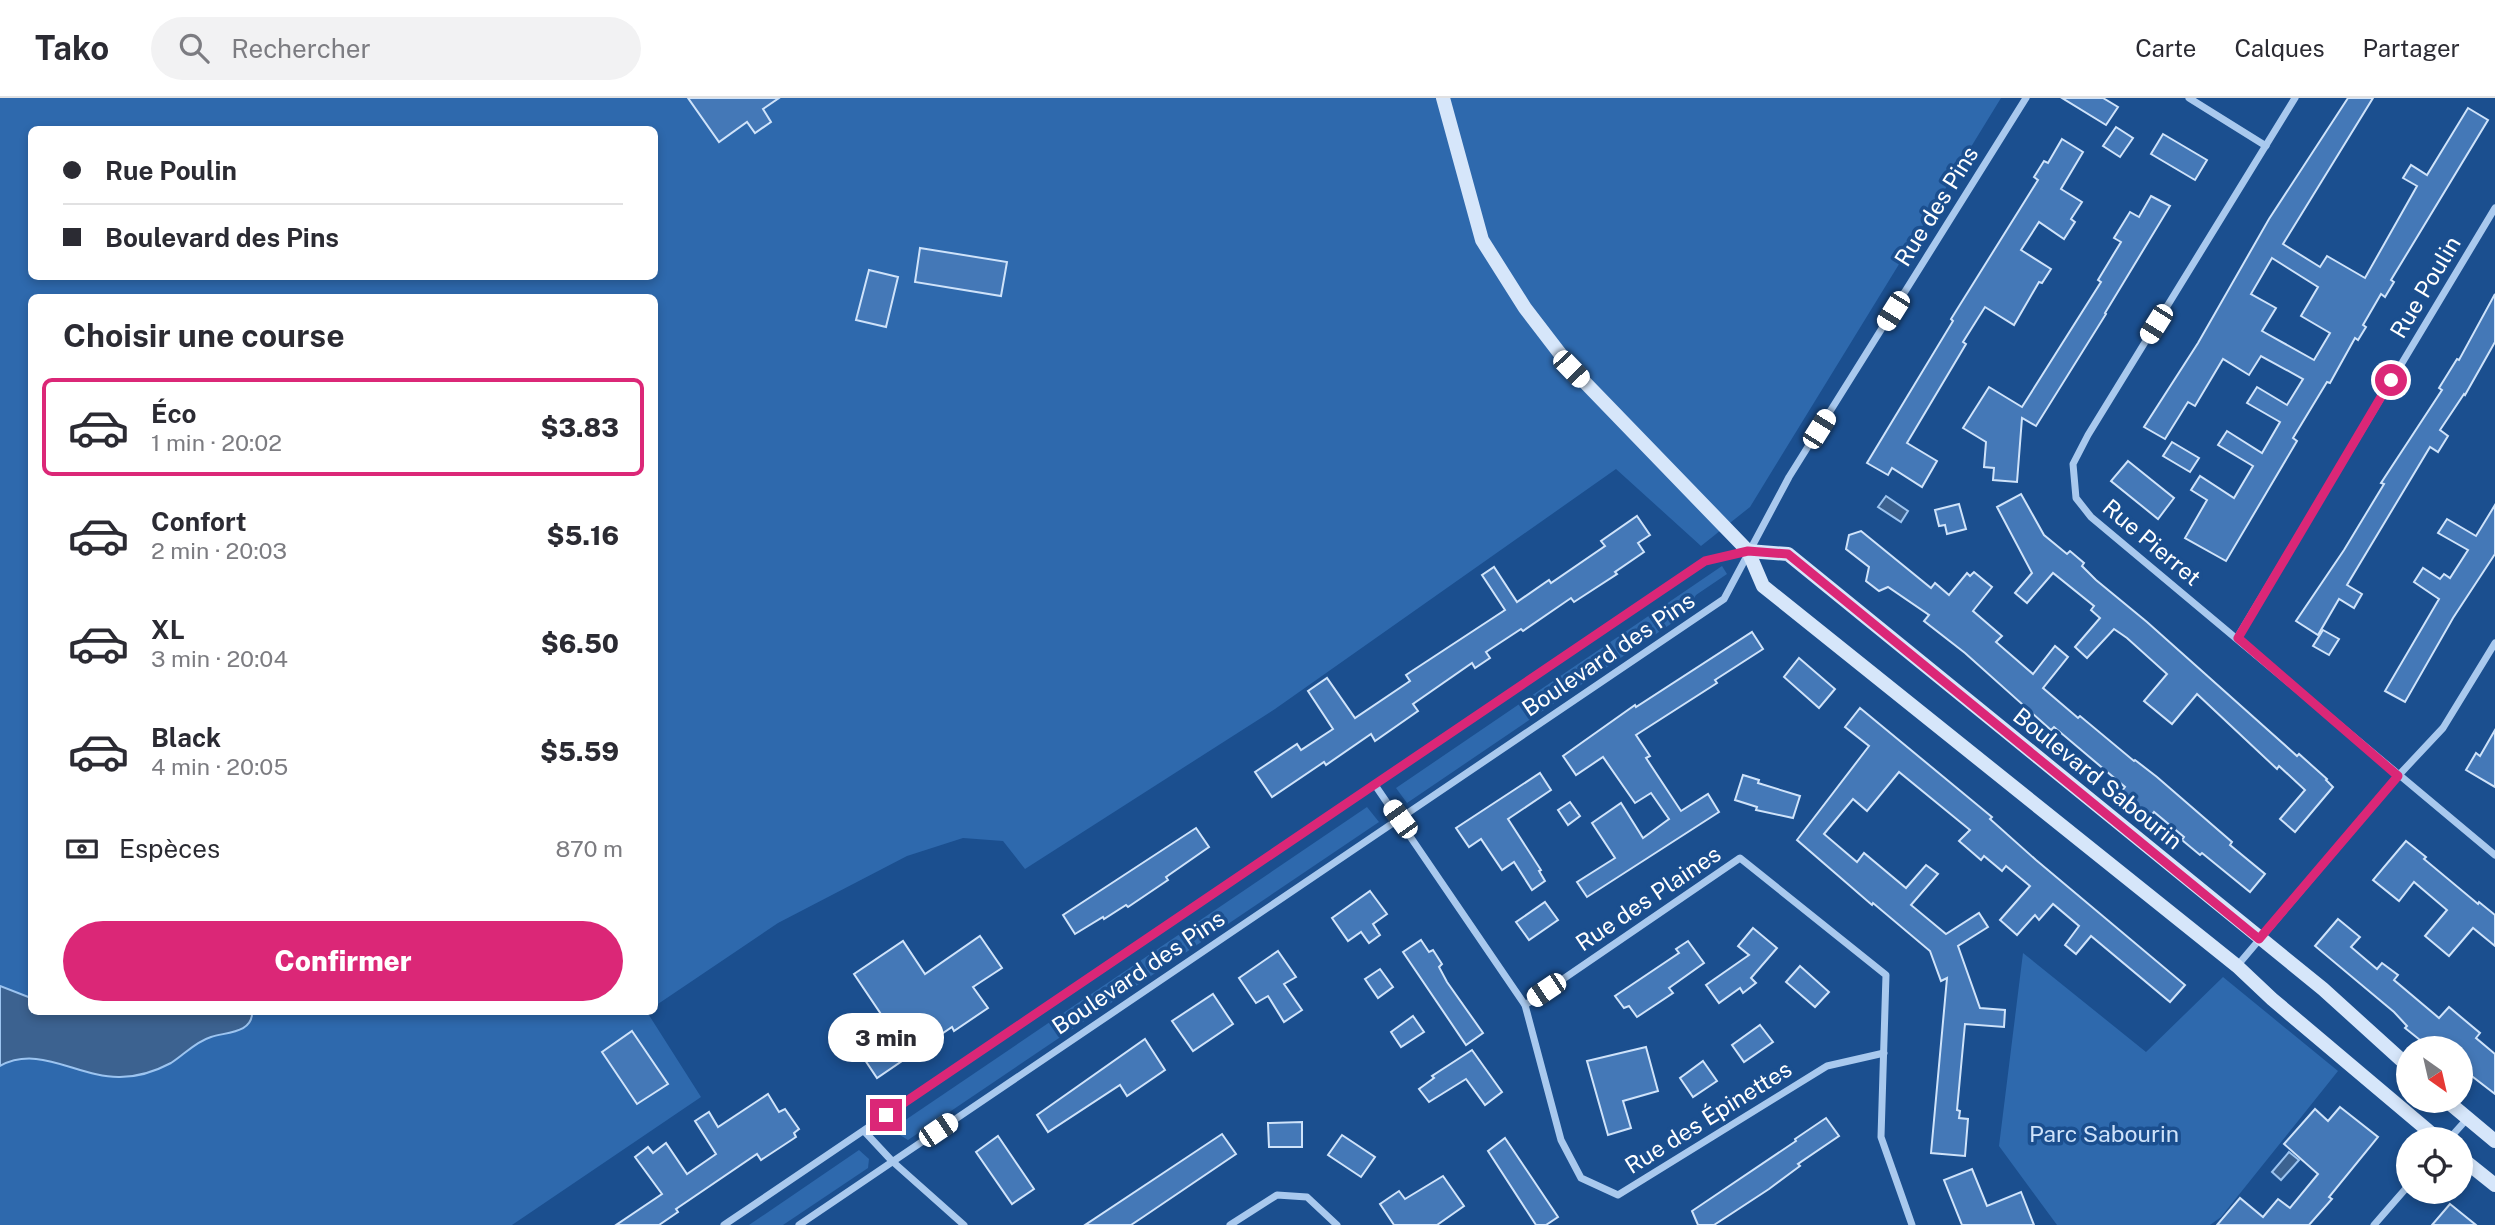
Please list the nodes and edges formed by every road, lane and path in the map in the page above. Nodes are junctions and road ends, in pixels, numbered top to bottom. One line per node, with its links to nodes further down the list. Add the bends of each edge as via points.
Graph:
1 (1443, 98): 7 (street, via 1482,240 1525,308 1571,369)
2 (2026, 98): 7 (street, Rue des Pins, via 1789,477)
3 (2189, 98): 5 (street)
4 (2295, 98): 5 (street, Rue Pierret)
5 (2266, 146): 8 (street, Rue Pierret, via 2073,464 2076,498 2091,517)
6 (2495, 208): 8 (street, Rue Poulin)
7 (1748, 551): 11 (street, Boulevard des Pins, via 1705,561); 12 (street, Boulevard des Pins, via 1724,599); 14 (street, Boulevard Sabourin, via 1788,554); 15 (street, via 1763,586)
8 (2238, 638): 10 (street, Rue Pierret)
9 (2495, 643): 10 (street, via 2443,728)
10 (2398, 776): 13 (street, Rue Pierret); 14 (street)
11 (1375, 785): 12 (street, Rue des Épinettes); 23 (street, Boulevard des Pins)
12 (1400, 819): 16 (street, Rue des Épinettes); 25 (street, Boulevard des Pins)
13 (2495, 855)
14 (2259, 939): 15 (street); 18 (street, Boulevard Sabourin)
15 (2237, 965): 21 (street)
16 (1525, 1005): 17 (street, Rue des Plaines, via 1740,858 1886,975); 17 (street, Rue des Épinettes, via 1561,1140 1581,1178 1618,1195 1827,1066)
17 (1884, 1053): 34 (street, Rue des Plaines, via 1881,1137)
18 (2396, 1055)
19 (2461, 1113): 20 (street)
20 (2467, 1118): 22 (street); 24 (street)
21 (2424, 1127)
22 (2459, 1127)
23 (863, 1131): 25 (street); 29 (street, Boulevard des Pins)
24 (2495, 1141)
25 (892, 1161): 30 (street, Boulevard des Pins); 31 (street)
26 (2473, 1167): 27 (street)
27 (2495, 1185)
28 (2396, 1200): 35 (street)
29 (724, 1225)
30 (799, 1225)
31 (964, 1225)
32 (1230, 1225): 33 (street, via 1277,1195 1307,1197)
33 (1337, 1225)
34 (1912, 1225)
35 (2374, 1225)

